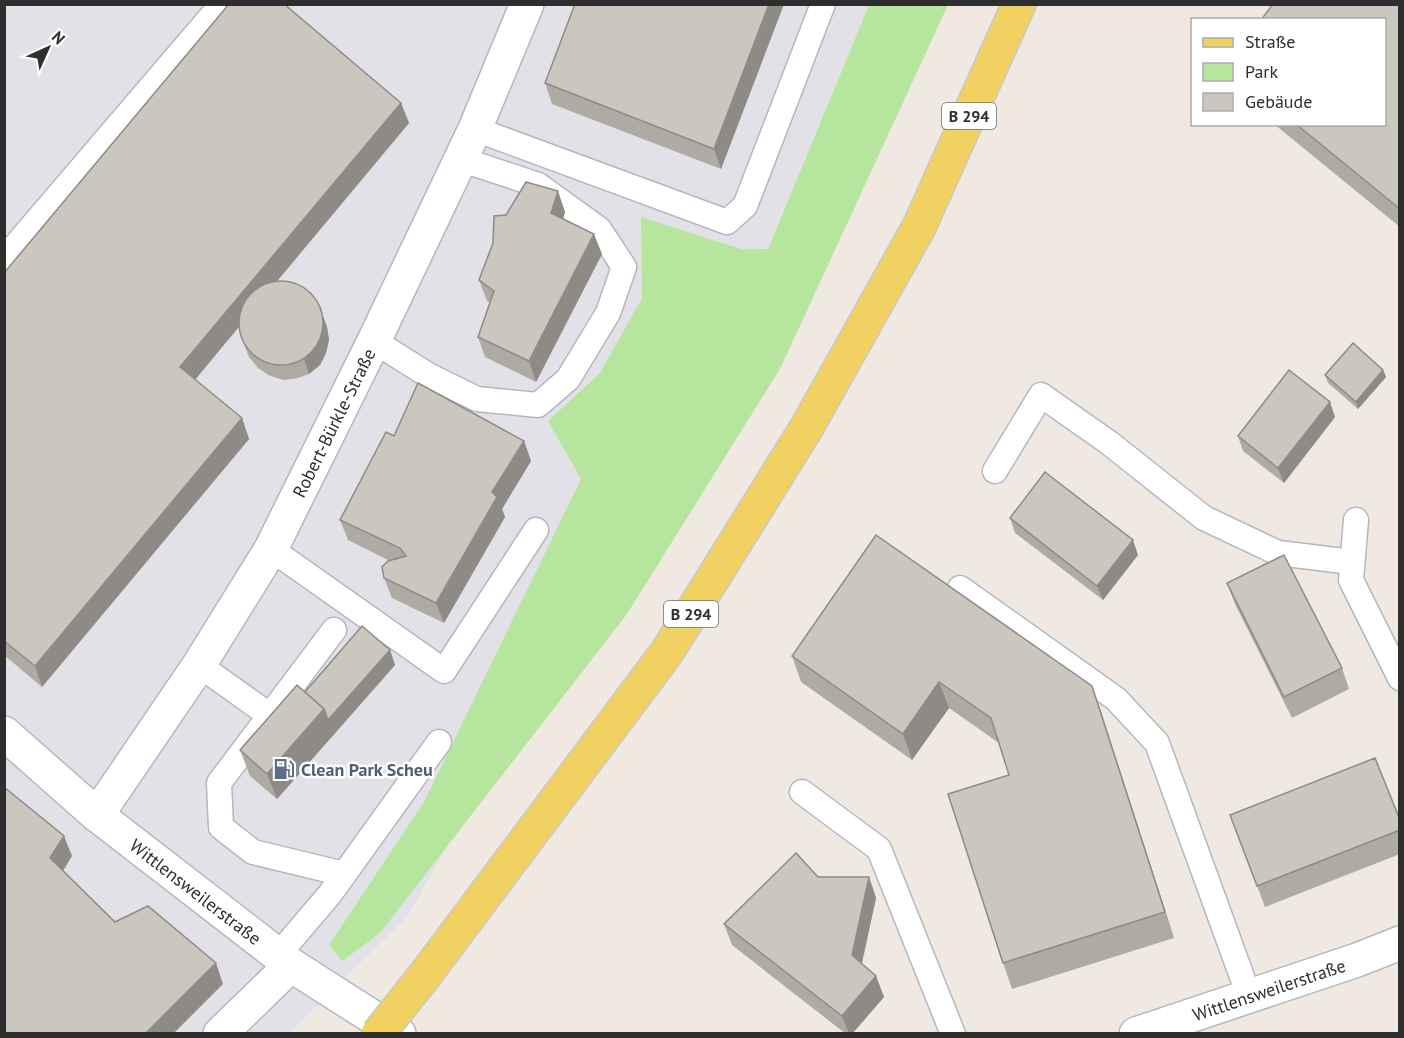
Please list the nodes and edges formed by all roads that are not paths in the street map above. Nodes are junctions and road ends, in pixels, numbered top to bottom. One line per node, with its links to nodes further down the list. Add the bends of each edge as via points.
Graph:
1 (222, 4): 7 (lane)
2 (527, 4): 5 (street, Robert-Bürkle-Straße)
3 (823, 4): 5 (lane, via 745,206 727,222)
4 (1019, 4): 28 (main road, B 294, bridge, via 919,227 795,447 668,652)
5 (475, 129): 6 (street, Robert-Bürkle-Straße)
6 (460, 159): 8 (street, Robert-Bürkle-Straße); 8 (lane, via 538,185 599,229 624,267 608,313 568,379 538,405 477,399 428,375)
7 (4, 259)
8 (374, 341): 12 (street, Robert-Bürkle-Straße)
9 (995, 471): 13 (lane, via 1041,395 1204,518 1278,553)
10 (1356, 520): 13 (lane)
11 (536, 530): 12 (lane, via 444,671)
12 (271, 549): 16 (street, Robert-Bürkle-Straße)
13 (1352, 562): 17 (lane, via 1351,580)
14 (960, 588): 26 (lane, via 1116,699 1157,743)
15 (334, 630): 18 (lane)
16 (200, 665): 18 (lane); 22 (street, Robert-Bürkle-Straße)
17 (1400, 678)
18 (269, 715): 23 (lane, via 219,783 221,827 253,852)
19 (4, 733): 22 (street, Wittlensweilerstraße)
20 (439, 742): 23 (lane)
21 (802, 792): 30 (lane, via 879,849)
22 (97, 815): 25 (street, Wittlensweilerstraße)
23 (344, 874): 25 (lane)
24 (1400, 943): 26 (street, Wittlensweilerstraße)
25 (285, 960): 27 (street); 29 (street, Wittlensweilerstraße)
26 (1249, 996): 31 (street, Wittlensweilerstraße)
27 (220, 1034)
28 (378, 1034)
29 (399, 1034)
30 (953, 1034)
31 (1136, 1034)

